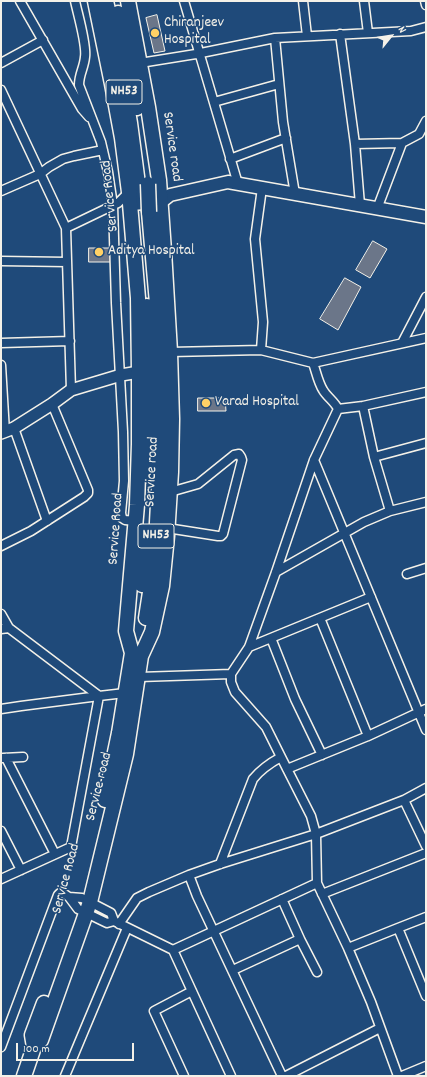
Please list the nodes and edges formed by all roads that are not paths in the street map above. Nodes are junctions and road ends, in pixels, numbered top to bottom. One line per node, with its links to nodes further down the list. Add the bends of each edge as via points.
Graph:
1 (20, 1): 17 (street)
2 (75, 1): 25 (street, via 85,52 79,85)
3 (95, 1): 37 (highway, Service Road, via 122,138)
4 (106, 1): 37 (highway, NH53)
5 (115, 1): 37 (highway, NH53, via 130,65)
6 (128, 1): 20 (highway, Service road)
7 (184, 1): 18 (street)
8 (303, 1): 15 (street)
9 (364, 1): 13 (street)
10 (425, 1): 11 (street)
11 (426, 5)
12 (426, 27): 13 (street, via 411,31)
13 (368, 32): 14 (street)
14 (340, 34): 15 (street); 29 (street)
15 (306, 36): 16 (street)
16 (275, 38): 18 (street); 21 (street)
17 (43, 40): 19 (street); 25 (street, via 82,109)
18 (199, 53): 20 (street); 23 (street)
19 (1, 63)
20 (140, 63): 37 (highway, Service road, via 148,107)
21 (279, 84): 23 (street); 27 (street)
22 (1, 90): 32 (street)
23 (214, 102): 31 (street)
24 (426, 121): 26 (street)
25 (93, 122): 30 (street)
26 (423, 135): 28 (street)
27 (286, 138): 31 (street); 36 (street)
28 (402, 143): 29 (street); 40 (street)
29 (355, 144): 39 (street)
30 (103, 150): 32 (street, via 63,159); 38 (street)
31 (230, 159): 33 (street)
32 (40, 174): 35 (street); 42 (street)
33 (238, 184): 34 (main road); 37 (main road, via 228,182)
34 (262, 188): 36 (main road); 50 (street, via 255,239 263,322)
35 (1, 191)
36 (295, 194): 39 (main road)
37 (145, 198): 38 (street); 51 (highway, Service road); 54 (highway, Service Road, via 138,298); 83 (highway, NH53, via 150,358 150,488)
38 (113, 205): 42 (street); 56 (street)
39 (360, 205): 40 (main road)
40 (377, 209): 41 (main road)
41 (426, 217)
42 (66, 228): 44 (street)
43 (1, 261): 44 (street)
44 (67, 262): 47 (street)
45 (426, 296): 49 (street)
46 (426, 338): 49 (street)
47 (70, 341): 48 (street); 57 (street)
48 (1, 343)
49 (402, 343): 52 (street)
50 (261, 350): 51 (street); 52 (street)
51 (170, 352): 66 (highway, Service road)
52 (313, 363): 61 (street, via 322,388)
53 (1, 365): 55 (street)
54 (139, 372): 56 (street); 70 (highway, Service Road)
55 (1, 374): 62 (street)
56 (121, 374): 57 (street); 70 (street, via 124,481 121,513 125,520)
57 (71, 390): 59 (street)
58 (426, 392): 60 (street)
59 (52, 404): 62 (street); 69 (street, via 88,493)
60 (363, 406): 61 (street); 64 (street)
61 (338, 410): 65 (street)
62 (7, 431): 69 (street)
63 (426, 443): 64 (street)
64 (374, 457): 68 (street)
65 (314, 460): 72 (street); 75 (street)
66 (170, 492): 71 (highway, Service road); 71 (street, via 198,484 234,455 239,454 241,457 221,536)
67 (426, 502): 68 (street)
68 (390, 511): 72 (street)
69 (47, 521): 73 (street)
70 (136, 521): 83 (highway, Service Road, via 126,631)
71 (167, 528): 83 (highway, Service road, via 162,586 152,632)
72 (344, 534): 75 (street); 77 (street)
73 (1, 546)
74 (426, 568): 76 (street)
75 (276, 572): 82 (street)
76 (408, 574)
77 (371, 597): 79 (street); 89 (street)
78 (1, 614): 80 (street)
79 (320, 618): 81 (street); 91 (street)
80 (5, 629): 87 (street)
81 (271, 638): 82 (street); 92 (street, via 295,699)
82 (249, 647): 84 (street)
83 (136, 654): 85 (highway, Service road); 86 (highway, Service Road)
84 (231, 674): 85 (street); 94 (street, via 235,692 266,727)
85 (138, 677): 111 (highway, Service road, via 126,754)
86 (125, 692): 87 (street); 111 (highway, Service Road, via 113,763)
87 (99, 696): 88 (street); 103 (street, via 71,847)
88 (1, 709)
89 (422, 711): 90 (street); 91 (street)
90 (426, 730)
91 (368, 736): 92 (street)
92 (322, 755): 96 (street)
93 (22, 757): 95 (street)
94 (281, 757): 96 (street); 104 (street, via 252,779)
95 (4, 758): 103 (street)
96 (287, 769): 100 (street, via 311,816)
97 (426, 788): 98 (street)
98 (404, 800): 100 (street); 101 (street)
99 (1, 833): 105 (street)
100 (316, 834): 104 (street); 108 (street)
101 (426, 846)
102 (426, 853): 109 (street)
103 (55, 854): 105 (street)
104 (220, 864): 106 (street)
105 (21, 870): 107 (street)
106 (189, 875): 113 (street, via 137,898); 116 (street)
107 (1, 879)
108 (317, 883): 109 (street); 110 (street)
109 (322, 894): 118 (street)
110 (282, 899): 116 (street); 117 (street)
111 (81, 903): 113 (street, via 111,913); 125 (street, via 63,893 58,895); 127 (highway, Service road, via 41,1040 34,1047)
112 (426, 917): 115 (street)
113 (117, 922): 114 (street)
114 (127, 928): 119 (street); 128 (street)
115 (398, 928): 118 (street); 123 (street)
116 (215, 931): 119 (street); 120 (street)
117 (300, 939): 120 (street); 121 (street)
118 (348, 948): 124 (street)
119 (173, 950): 122 (street)
120 (233, 970): 131 (street)
121 (317, 972)
122 (192, 991): 129 (street, via 154,1011); 130 (street)
123 (426, 996)
124 (380, 1028): 132 (street); 133 (street)
125 (1, 1047)
126 (426, 1066): 134 (street)
127 (24, 1076)
128 (65, 1076)
129 (184, 1076)
130 (230, 1076)
131 (282, 1076)
132 (286, 1076)
133 (398, 1076)
134 (402, 1076)

